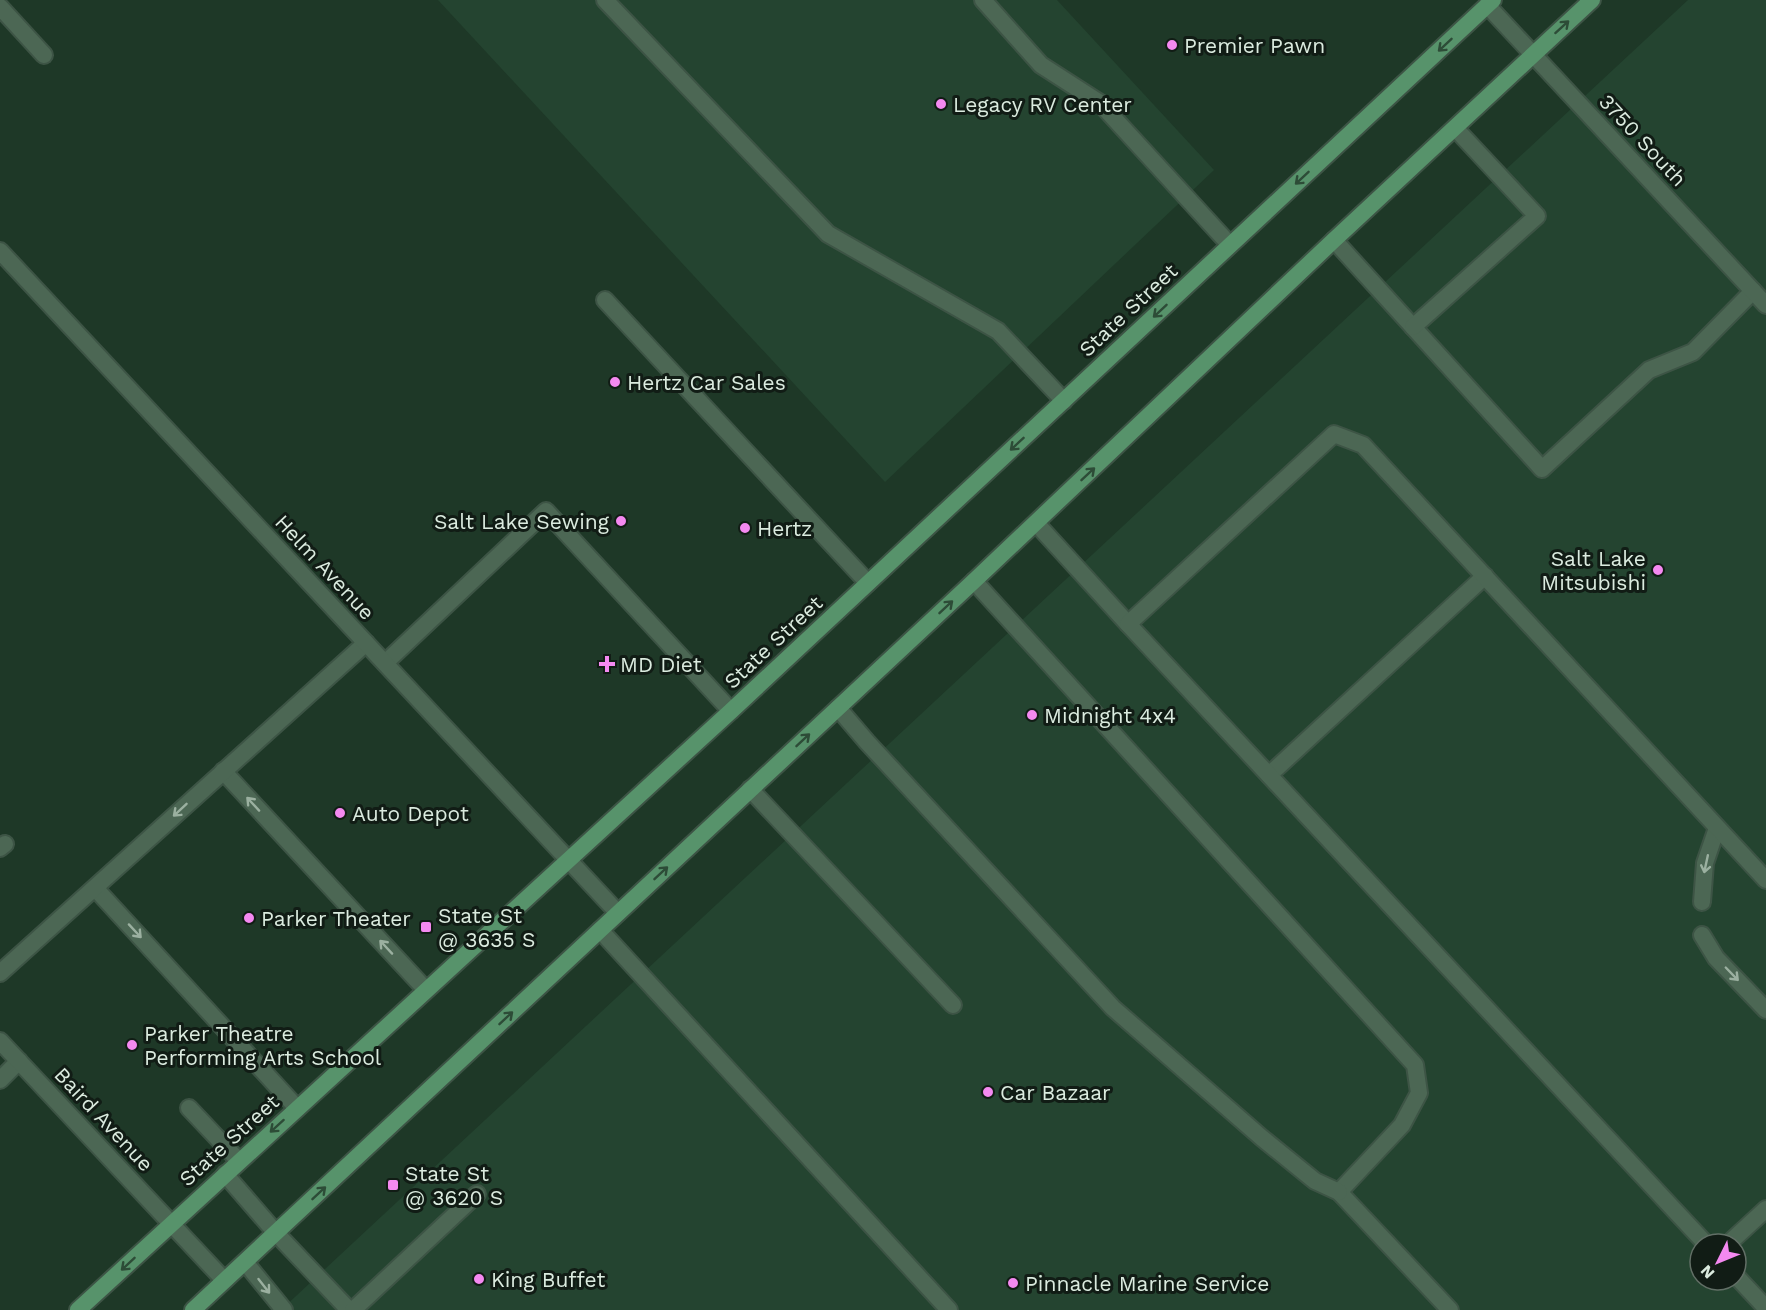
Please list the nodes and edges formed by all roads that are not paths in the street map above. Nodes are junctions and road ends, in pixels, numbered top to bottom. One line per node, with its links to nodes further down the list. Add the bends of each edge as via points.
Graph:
1 (605, 0): 16 (street, via 828,234 998,331)
2 (983, 0): 10 (street, via 1041,64 1100,103)
3 (1592, 0): 6 (main road, one-way to 3)
4 (1490, 3): 6 (street, 3750 South); 10 (main road, State Street, one-way to 10)
5 (0, 7): 7 (street)
6 (1533, 54): 8 (main road); 12 (street, 3750 South)
7 (44, 55)
8 (1455, 128): 9 (main road); 15 (street, via 1537,216)
9 (1334, 240): 15 (street); 17 (main road, one-way to 9)
10 (1230, 245): 16 (main road, State Street, one-way to 16)
11 (0, 251): 22 (street, Helm Avenue)
12 (1753, 291): 14 (street, 3750 South); 15 (street, via 1693,352 1649,370 1542,469)
13 (605, 300): 20 (street)
14 (1766, 305)
15 (1413, 327)
16 (1064, 401): 20 (main road, State Street, one-way to 20)
17 (1036, 523): 19 (main road); 21 (street)
18 (1485, 576): 21 (street, via 1363,445 1334,434); 27 (street); 29 (street)
19 (975, 581): 24 (main road, one-way to 19); 48 (street, via 1415,1065 1419,1093 1402,1125)
20 (868, 583): 25 (main road, State Street)
21 (1128, 624): 27 (street)
22 (366, 643): 23 (street, Helm Avenue); 26 (street)
23 (385, 663): 25 (street, via 546,511); 30 (street, Helm Avenue)
24 (838, 708): 28 (main road, one-way to 24); 48 (street, via 1113,1008 1262,1138 1316,1181)
25 (731, 711): 30 (main road, State Street)
26 (223, 771): 32 (street, one-way to 32); 38 (street, one-way to 26)
27 (1269, 775): 52 (street)
28 (750, 789): 34 (main road, one-way to 28); 39 (street)
29 (1718, 828): 31 (street); 33 (street, one-way to 33, via 1705,864)
30 (568, 860): 34 (street, Helm Avenue); 38 (main road, State Street)
31 (1766, 880)
32 (95, 888): 37 (street); 45 (street, one-way to 45)
33 (1702, 902)
34 (618, 913): 35 (main road)
35 (600, 930): 54 (main road, one-way to 35); 63 (street)
36 (1702, 936): 40 (street, one-way to 40, via 1716,958)
37 (0, 973)
38 (426, 990): 45 (main road, State Street)
39 (953, 1005)
40 (1766, 1010)
41 (0, 1041): 42 (street, Baird Avenue)
42 (19, 1061): 43 (street); 51 (street, Baird Avenue)
43 (0, 1080)
44 (189, 1108): 46 (street)
45 (297, 1108): 46 (main road, State Street, one-way to 46)
46 (239, 1161): 47 (main road, State Street)
47 (225, 1174): 51 (main road, State Street); 54 (street)
48 (1339, 1192): 64 (street)
49 (477, 1194): 62 (street)
50 (1766, 1209): 53 (street)
51 (171, 1224): 56 (street, Baird Avenue); 59 (main road, State Street, one-way to 59)
52 (1695, 1232)
53 (1741, 1232)
54 (276, 1233): 55 (main road); 62 (street)
55 (245, 1262): 56 (main road); 61 (street, one-way to 61)
56 (224, 1280): 60 (main road)
57 (1748, 1289): 58 (street)
58 (1766, 1308)
59 (78, 1310)
60 (193, 1310)
61 (284, 1310)
62 (351, 1310)
63 (949, 1310)
64 (1450, 1310)

